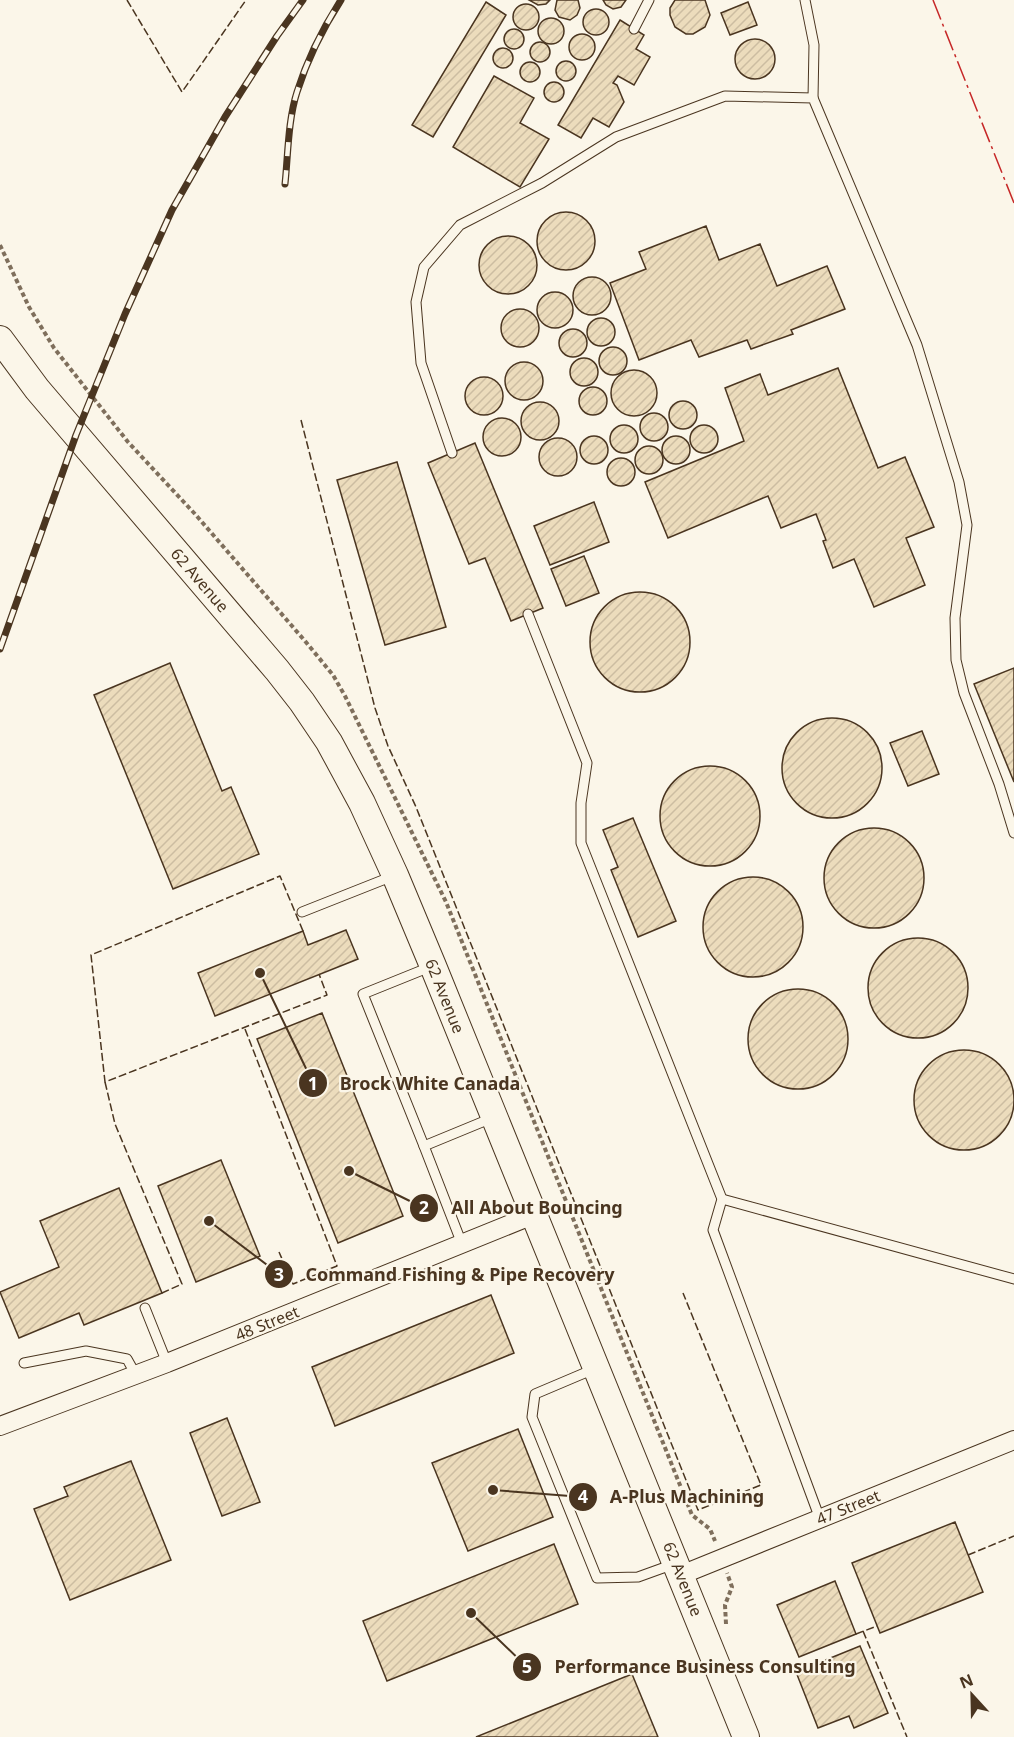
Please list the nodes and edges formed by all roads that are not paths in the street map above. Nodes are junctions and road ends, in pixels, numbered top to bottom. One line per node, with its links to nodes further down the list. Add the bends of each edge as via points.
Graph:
1 (649, 0): 3 (lane)
2 (805, 0): 4 (lane, via 814,45)
3 (634, 29)
4 (813, 98): 6 (lane, via 725,96 616,137 542,183 460,225 424,267 416,302 421,363); 8 (lane, via 917,345 959,482 967,525 955,618 956,660)
5 (0, 339): 9 (main road, 62 Avenue, via 37,389 302,702 362,803)
6 (452, 453)
7 (528, 614): 14 (lane, via 588,763 580,843)
8 (1014, 833)
9 (395, 875): 10 (lane); 11 (main road, 62 Avenue)
10 (302, 912)
11 (433, 966): 12 (main road, 62 Avenue); 13 (lane, via 363,994)
12 (494, 1117): 13 (lane); 15 (main road, 62 Avenue)
13 (424, 1146): 16 (lane)
14 (722, 1199): 17 (lane); 25 (lane, via 713,1230)
15 (533, 1215): 16 (street, 48 Street); 21 (main road, 62 Avenue)
16 (462, 1244): 20 (street, 48 Street)
17 (1014, 1279)
18 (145, 1308): 20 (lane)
19 (24, 1363): 22 (lane, via 86,1351 127,1359)
20 (167, 1363): 22 (street, 48 Street)
21 (596, 1368): 26 (main road, 62 Avenue); 26 (lane, via 535,1394 532,1417 597,1578 638,1577)
22 (136, 1375): 23 (street, 48 Street)
23 (0, 1426)
24 (1014, 1440): 25 (street, 47 Street)
25 (820, 1519): 26 (street, 47 Street)
26 (679, 1569): 27 (main road, 62 Avenue)
27 (746, 1737)

